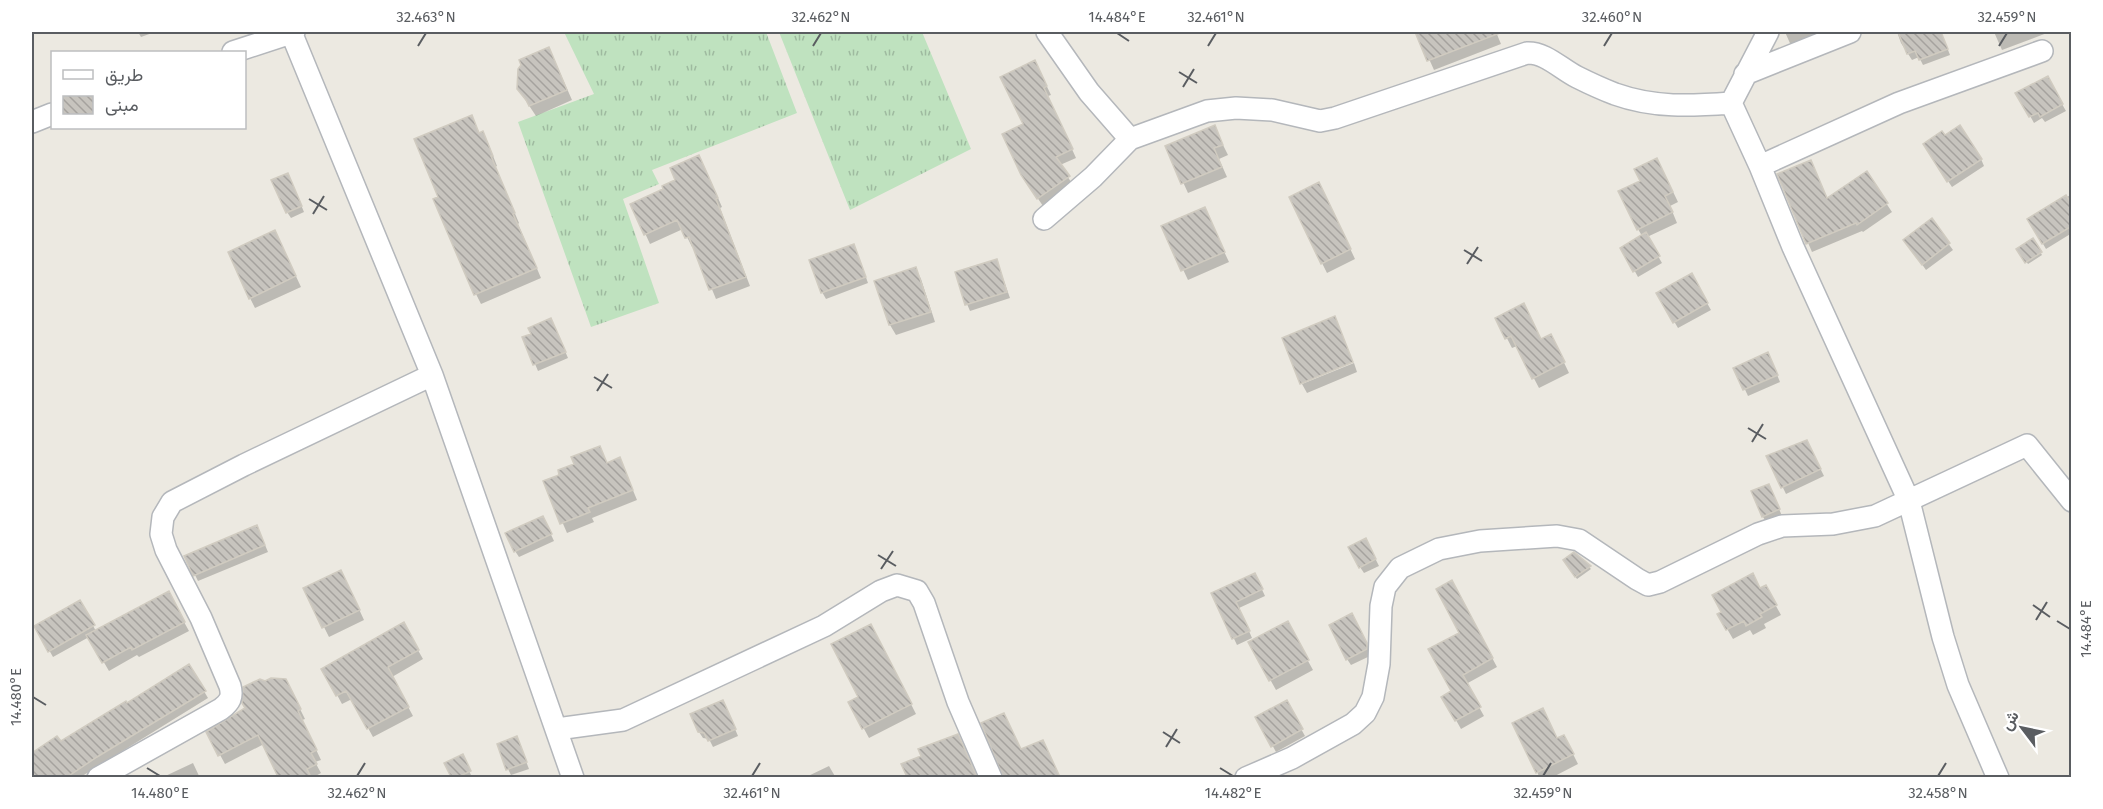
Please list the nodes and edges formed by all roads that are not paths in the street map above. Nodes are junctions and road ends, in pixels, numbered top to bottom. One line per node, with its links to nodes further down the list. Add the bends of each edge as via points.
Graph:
1 (292, 32): 5 (street); 14 (street)
2 (1047, 32): 11 (street, via 1089,92)
3 (1768, 32): 7 (street)
4 (1850, 32): 7 (street)
5 (236, 51)
6 (2042, 51): 12 (street, via 1899,103)
7 (1745, 74): 8 (street)
8 (1731, 103): 11 (street, via 1683,107 1653,103 1617,94 1576,77 1535,53 1527,53 1335,118 1320,121 1272,110 1236,108 1207,111); 12 (street)
9 (51, 114): 10 (street)
10 (32, 122)
11 (1130, 139): 13 (street)
12 (1760, 166): 15 (street)
13 (1044, 219)
14 (432, 375): 17 (street); 18 (street, via 172,502 163,517 161,534 201,618 232,697 221,709)
15 (1909, 501): 16 (street, via 2027,445); 21 (street, via 1857,521 1782,526 1648,585 1579,540 1557,536 1491,540 1439,549 1400,568 1385,587 1379,664 1373,697 1365,713 1353,724 1292,758); 22 (street, via 1958,685)
16 (2072, 501)
17 (556, 729): 19 (street); 20 (street, via 623,720 824,626 897,585 917,591 924,603 958,702)
18 (98, 777)
19 (573, 777)
20 (991, 777)
21 (1246, 777)
22 (1998, 777)

